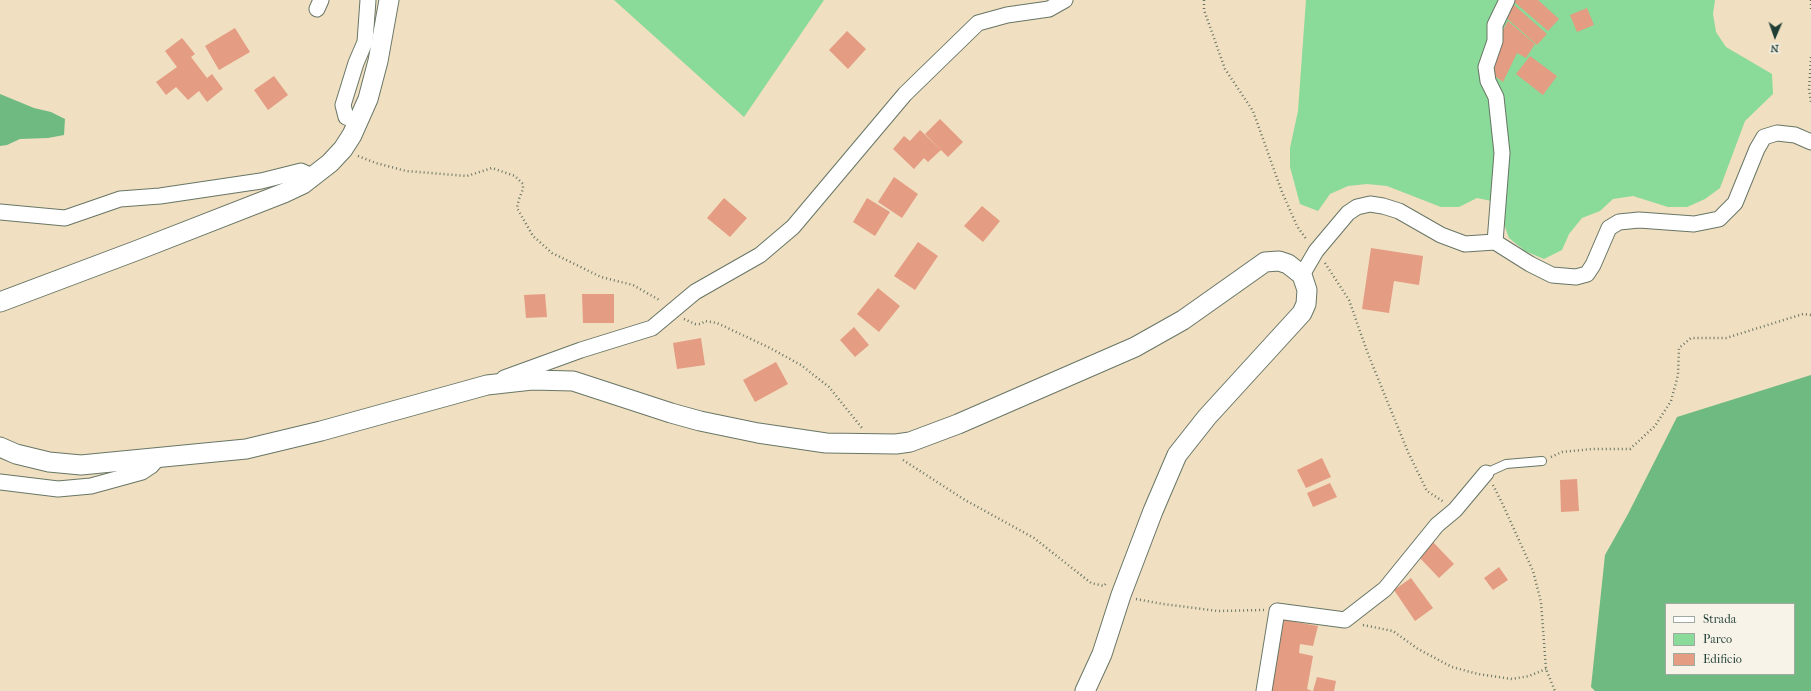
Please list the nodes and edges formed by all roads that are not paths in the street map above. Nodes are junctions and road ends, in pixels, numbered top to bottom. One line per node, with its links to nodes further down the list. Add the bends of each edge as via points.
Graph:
1 (368, 0): 5 (street, via 366,42 356,63 343,105 346,118)
2 (389, 0): 5 (street, via 378,61 368,99)
3 (1065, 0): 12 (street, via 1049,10 1007,15 978,23 905,94 793,227 760,255 695,292 652,328 581,350)
4 (1507, 0): 9 (street, via 1495,25 1495,41 1486,67 1488,81 1496,98 1502,152)
5 (358, 122): 7 (street, via 343,149 330,163)
6 (1811, 142): 9 (street, via 1795,135 1777,133 1764,137 1735,203 1719,219 1694,224 1638,220 1619,222 1609,228 1594,265 1587,274 1576,277 1552,275)
7 (312, 176): 8 (street, via 302,170 261,181 160,196 120,199 65,218); 11 (street, via 303,184 284,192)
8 (0, 212)
9 (1495, 242): 10 (street, via 1465,244 1441,235 1399,212 1370,204 1357,207 1348,213 1316,251)
10 (1302, 276): 12 (street, via 1288,264 1279,261 1265,262 1183,320 1135,347 934,434 896,444 826,443 758,433 671,413 573,381 532,380); 18 (street, via 1307,290 1302,313 1207,417 1177,455 1158,499 1102,654)
11 (0, 302)
12 (487, 385): 14 (street, via 246,449)
13 (0, 447): 14 (street, via 16,454 49,462 80,465)
14 (160, 457): 17 (street, via 142,472 91,486 58,489)
15 (1542, 461): 16 (lane, via 1506,464)
16 (1486, 473): 19 (street, via 1455,510 1437,525 1386,589 1345,620 1276,611)
17 (0, 482)
18 (1085, 691)
19 (1264, 691)

